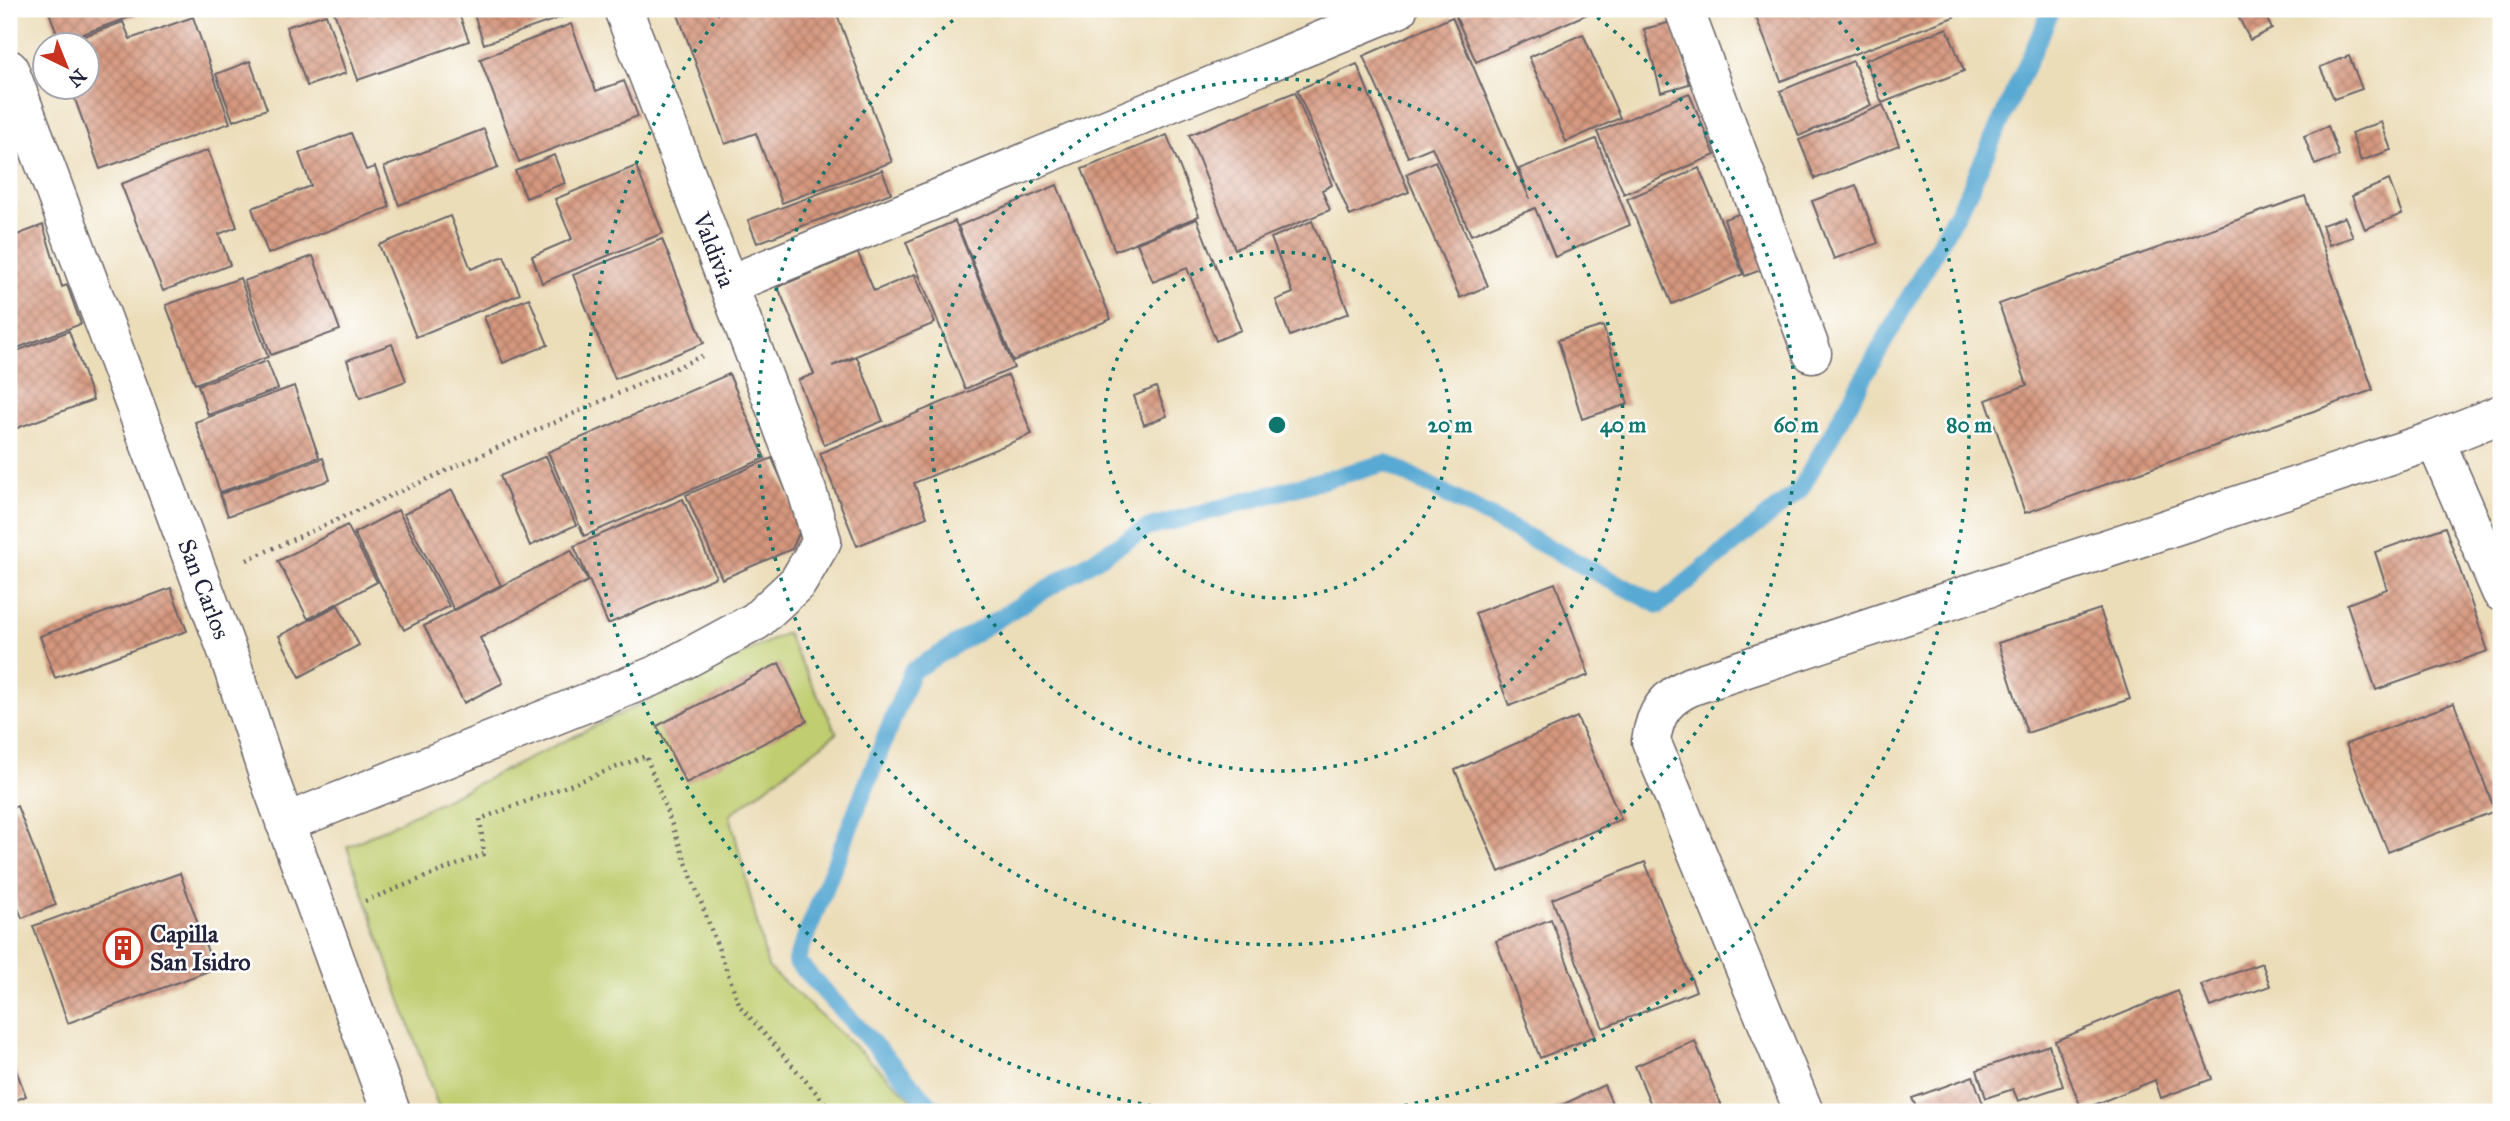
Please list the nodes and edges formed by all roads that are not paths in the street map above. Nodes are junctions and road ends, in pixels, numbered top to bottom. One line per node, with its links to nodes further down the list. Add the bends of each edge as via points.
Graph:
1 (623, 9): 5 (street, Valdivia)
2 (1398, 9): 5 (street)
3 (1684, 9): 6 (street)
4 (9, 69): 10 (street, San Carlos, via 201,580)
5 (727, 285): 10 (street, Valdivia, via 822,541 798,582 756,621 656,675)
6 (1812, 353)
7 (2501, 414): 8 (street)
8 (2435, 440): 9 (street); 12 (street, via 1692,685 1664,702 1651,741)
9 (2501, 592)
10 (285, 823): 11 (street, San Carlos)
11 (391, 1112)
12 (1804, 1112)

